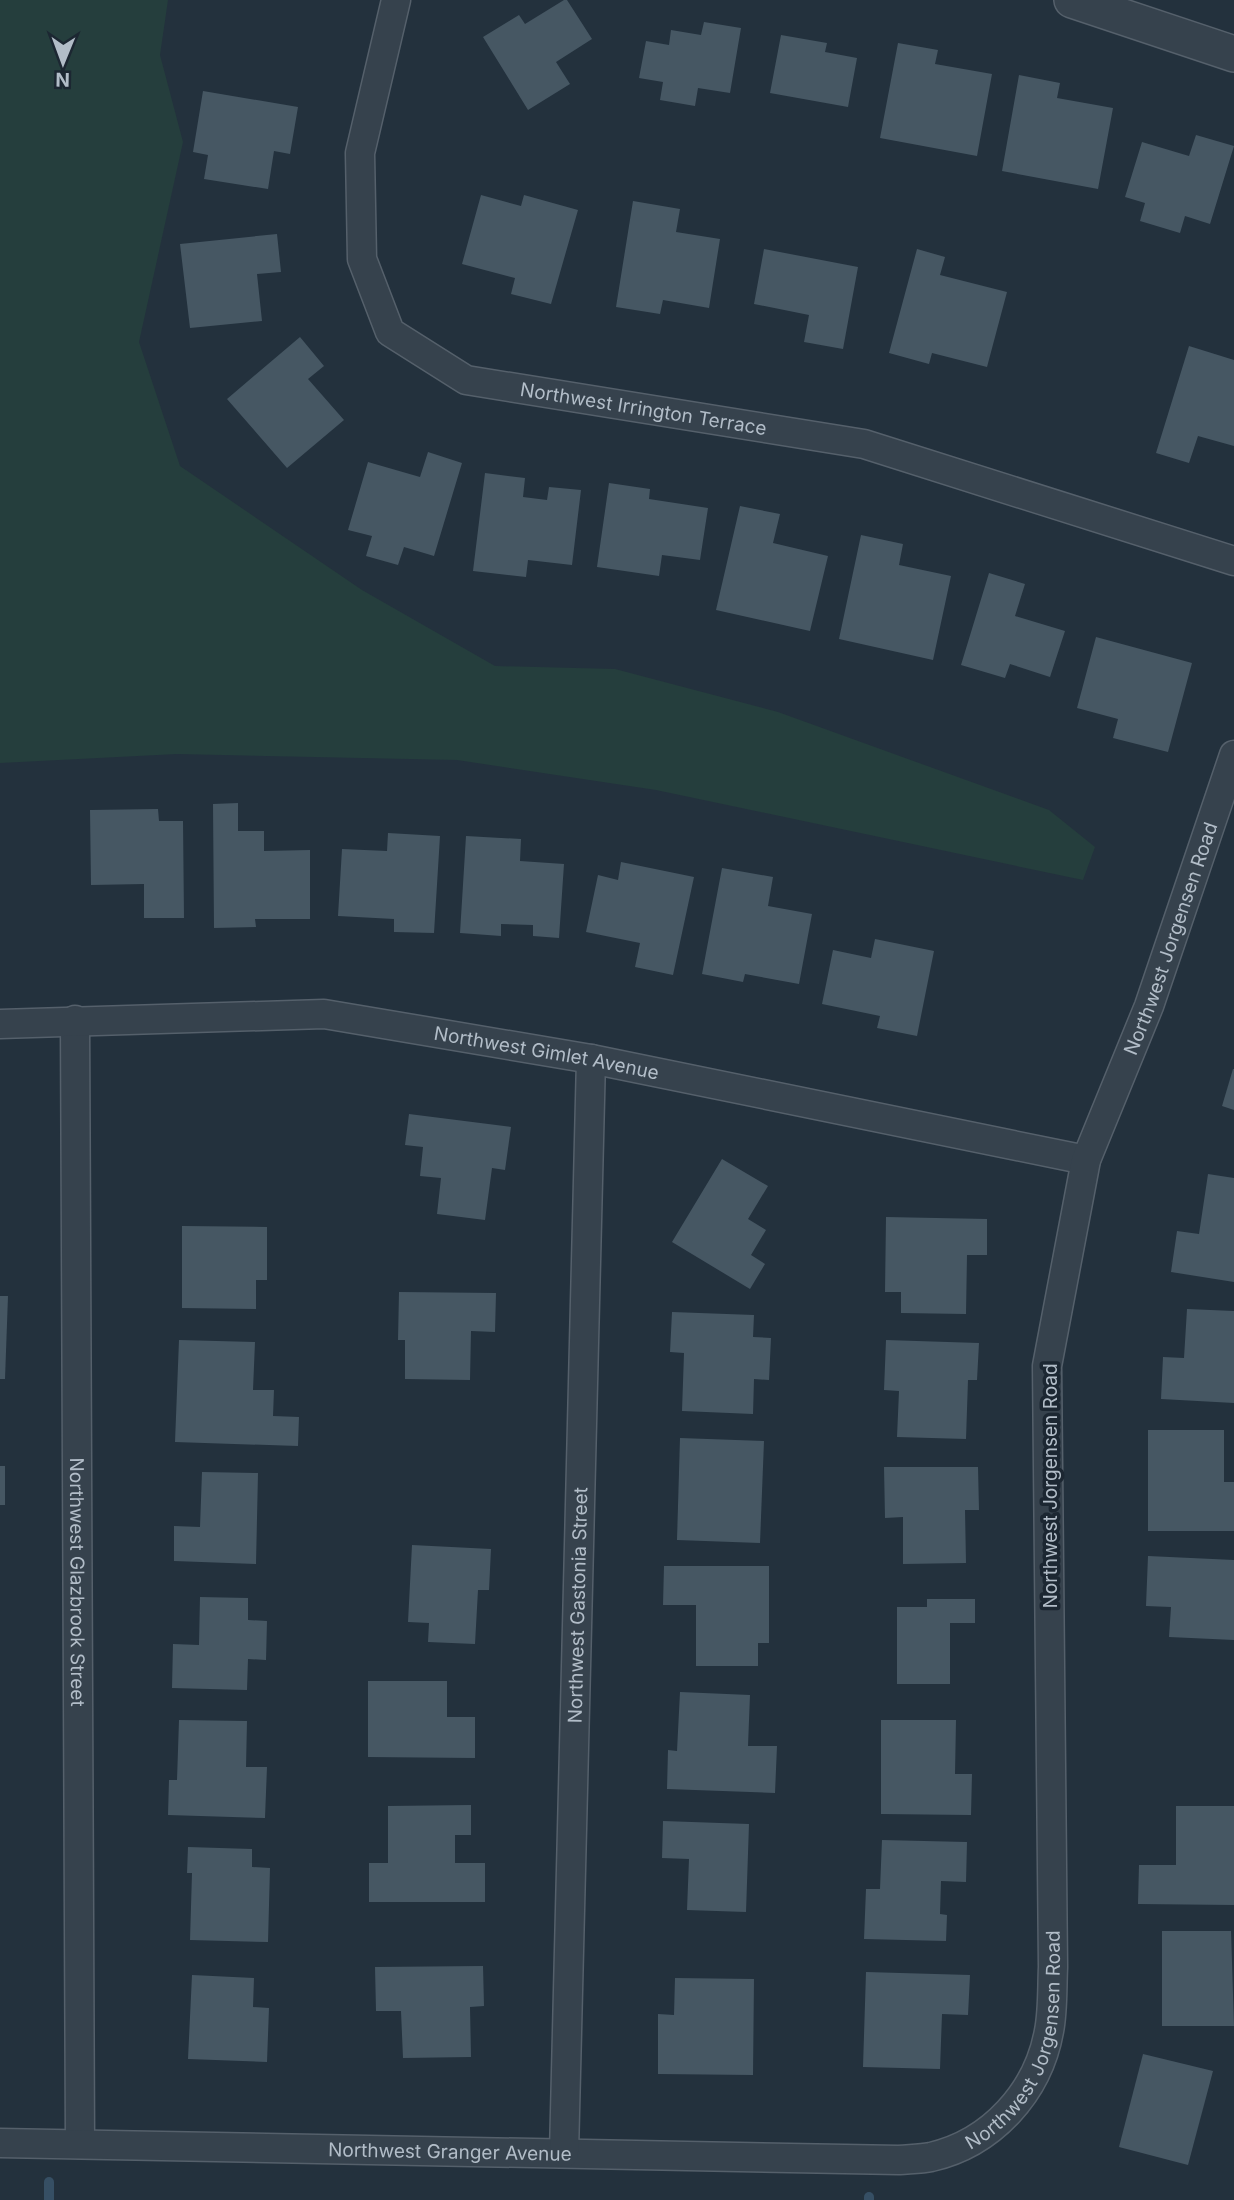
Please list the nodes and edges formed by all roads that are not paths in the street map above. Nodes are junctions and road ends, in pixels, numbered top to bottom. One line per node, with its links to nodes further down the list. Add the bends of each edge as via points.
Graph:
1 (396, 0): 4 (street, Northwest Irrington Terrace, via 360,153 362,259 390,332 466,380 864,444)
2 (1072, 0): 3 (street)
3 (1234, 54)
4 (1234, 561)
5 (1234, 755): 9 (street, Northwest Jorgensen Road, via 1149,1006)
6 (75, 1020): 7 (street, Northwest Gimlet Avenue); 8 (street, Northwest Gimlet Avenue, via 324,1014); 11 (street, Northwest Glazbrook Street)
7 (0, 1024)
8 (591, 1059): 9 (street, Northwest Gimlet Avenue); 12 (street, Northwest Gastonia Street)
9 (1086, 1160): 13 (street, Northwest Jorgensen Road, via 1047,1366 1050,2030 1040,2067 1027,2089 988,2131 965,2146)
10 (0, 2143): 11 (street, Northwest Granger Avenue)
11 (80, 2144): 12 (street, Northwest Granger Avenue)
12 (564, 2153): 13 (street, Northwest Granger Avenue)
13 (899, 2160)

